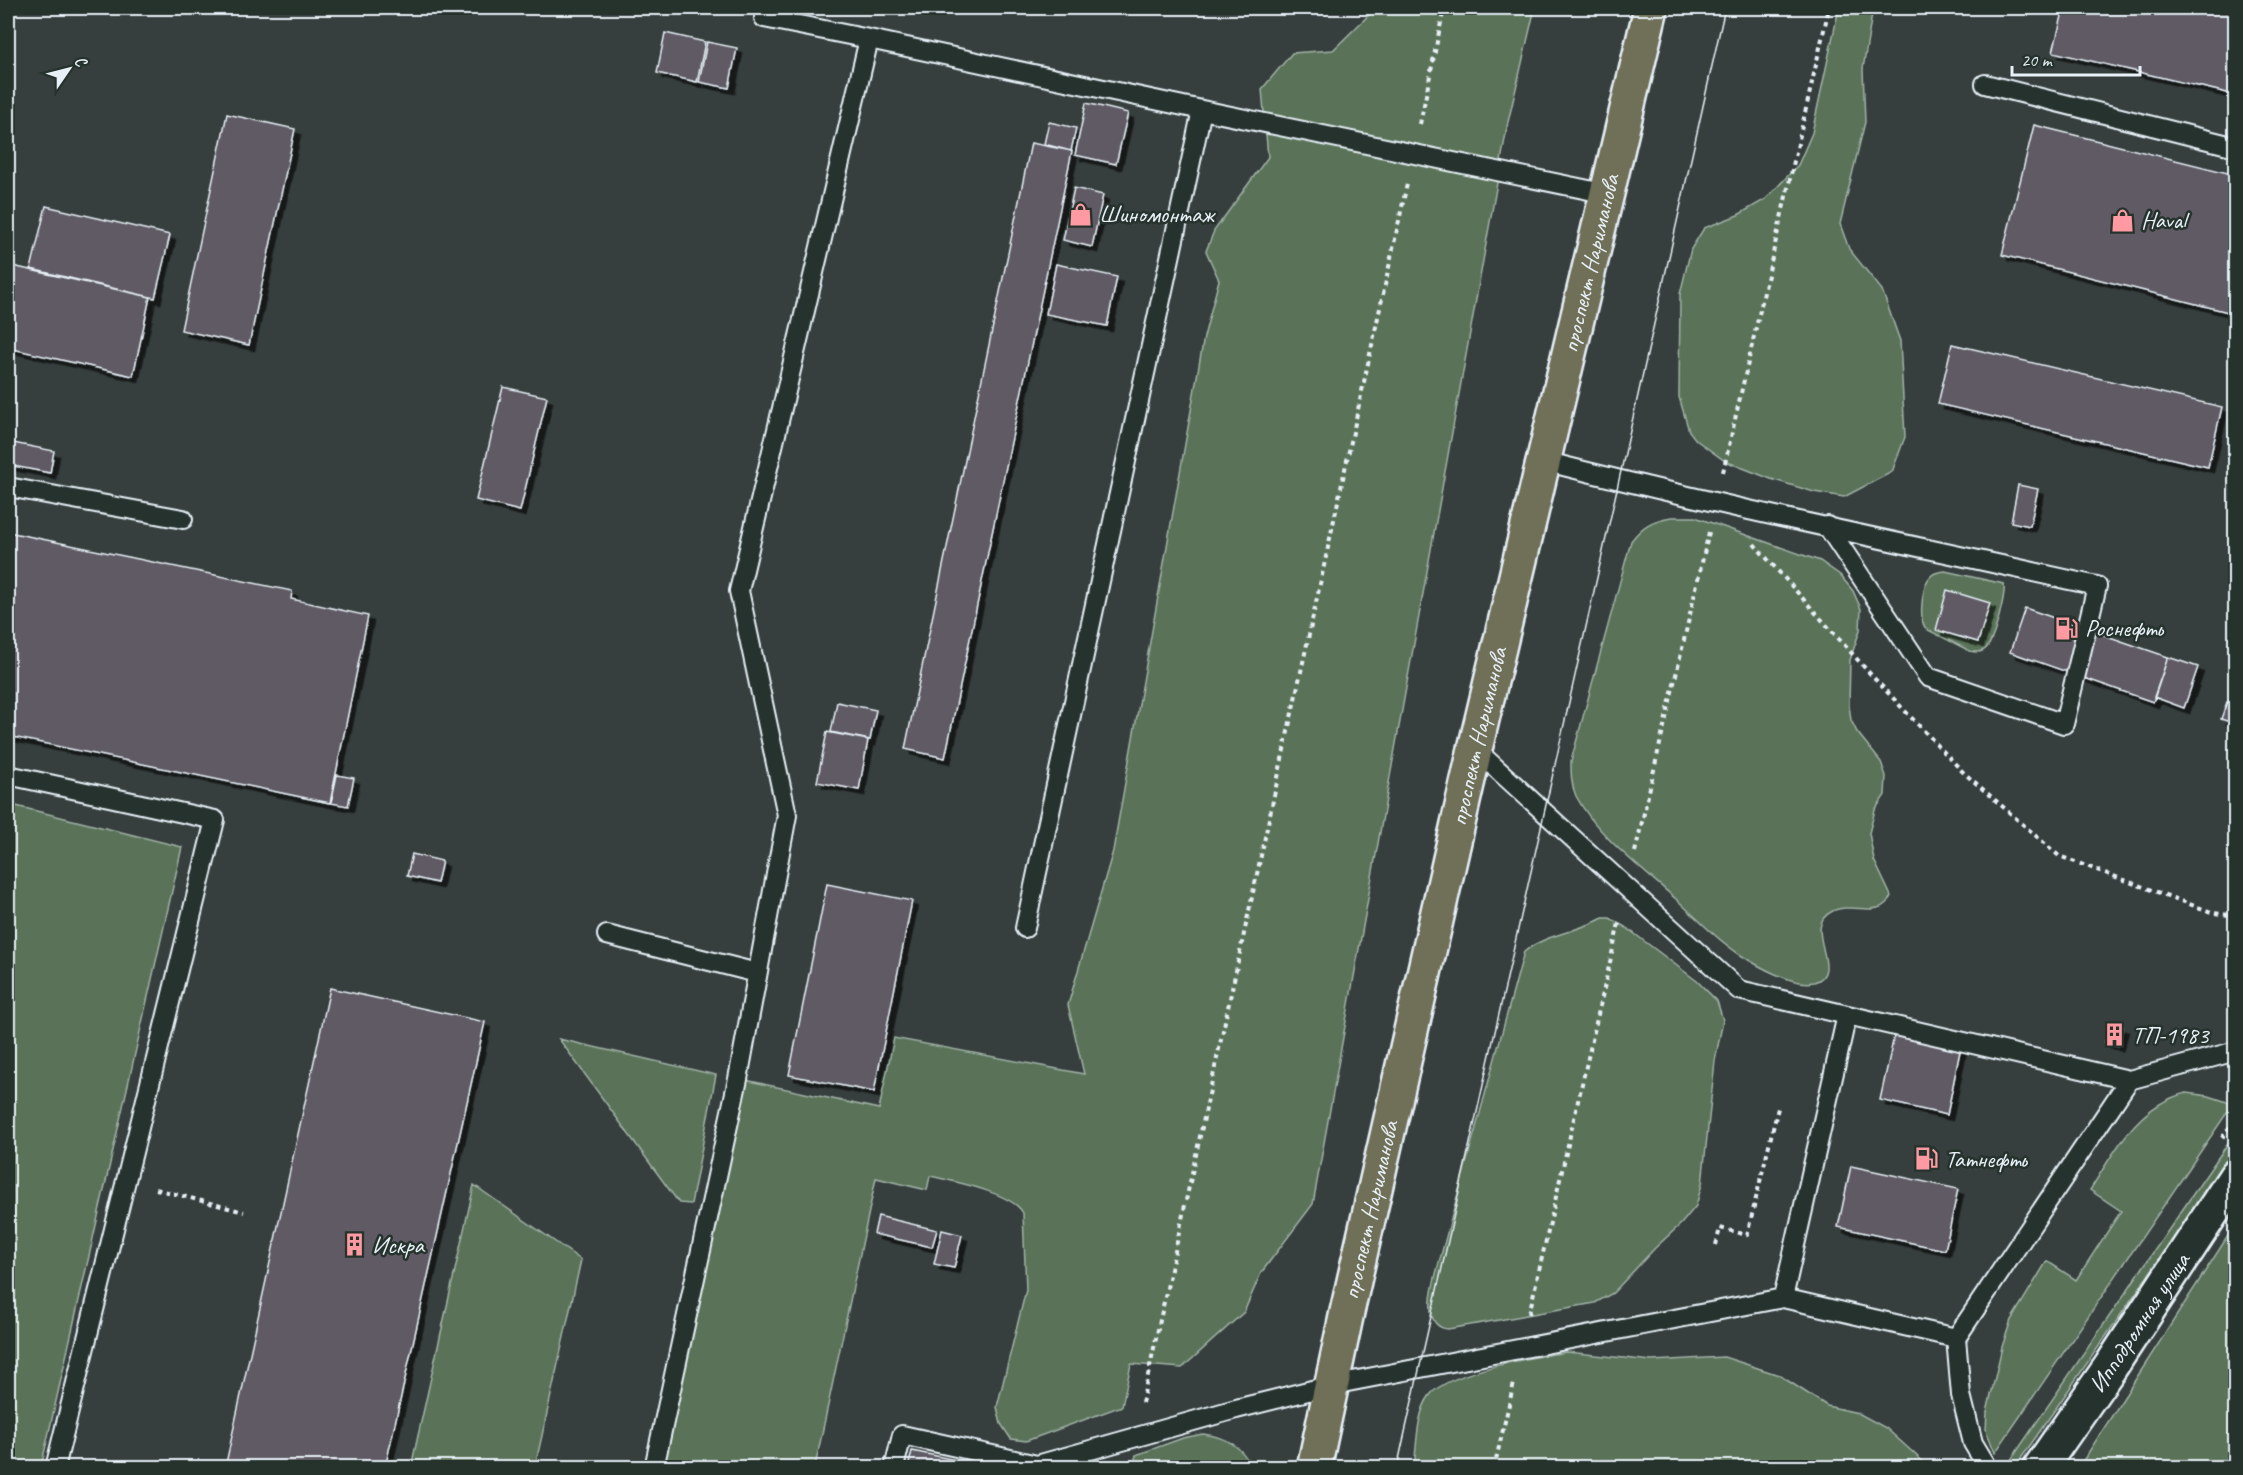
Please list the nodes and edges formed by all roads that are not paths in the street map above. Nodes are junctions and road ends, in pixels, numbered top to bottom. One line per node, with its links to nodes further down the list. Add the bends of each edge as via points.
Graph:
1 (766, 8): 3 (lane, via 764,18)
2 (1651, 8): 7 (main road, проспект Нариманова)
3 (869, 39): 5 (lane); 16 (lane, via 739,591 787,815)
4 (1985, 84): 6 (lane)
5 (1203, 110): 7 (lane); 14 (lane)
6 (2235, 147)
7 (1608, 194): 8 (main road, проспект Нариманова)
8 (1544, 461): 11 (lane); 12 (main road, проспект Нариманова)
9 (8, 487): 10 (lane)
10 (183, 519)
11 (1827, 526): 11 (lane, via 2097,586 2064,724 1929,677)
12 (1475, 749): 17 (lane, via 1739,990); 23 (main road, проспект Нариманова)
13 (8, 775): 25 (lane, via 215,820)
14 (1025, 928)
15 (607, 935): 16 (lane)
16 (758, 973): 26 (lane)
17 (1847, 1015): 19 (lane); 21 (lane)
18 (2235, 1051): 19 (lane)
19 (2129, 1080): 22 (lane)
20 (2235, 1176): 30 (street, Ипподромная улица)
21 (1783, 1298): 22 (lane); 23 (lane)
22 (1956, 1338): 29 (lane, via 1961,1395 1973,1443)
23 (1332, 1385): 24 (lane, via 1037,1465); 28 (main road, проспект Нариманова)
24 (1007, 1463): 27 (lane, via 902,1435)
25 (55, 1467)
26 (654, 1467)
27 (894, 1467)
28 (1314, 1467)
29 (1988, 1467)
30 (2040, 1467)

